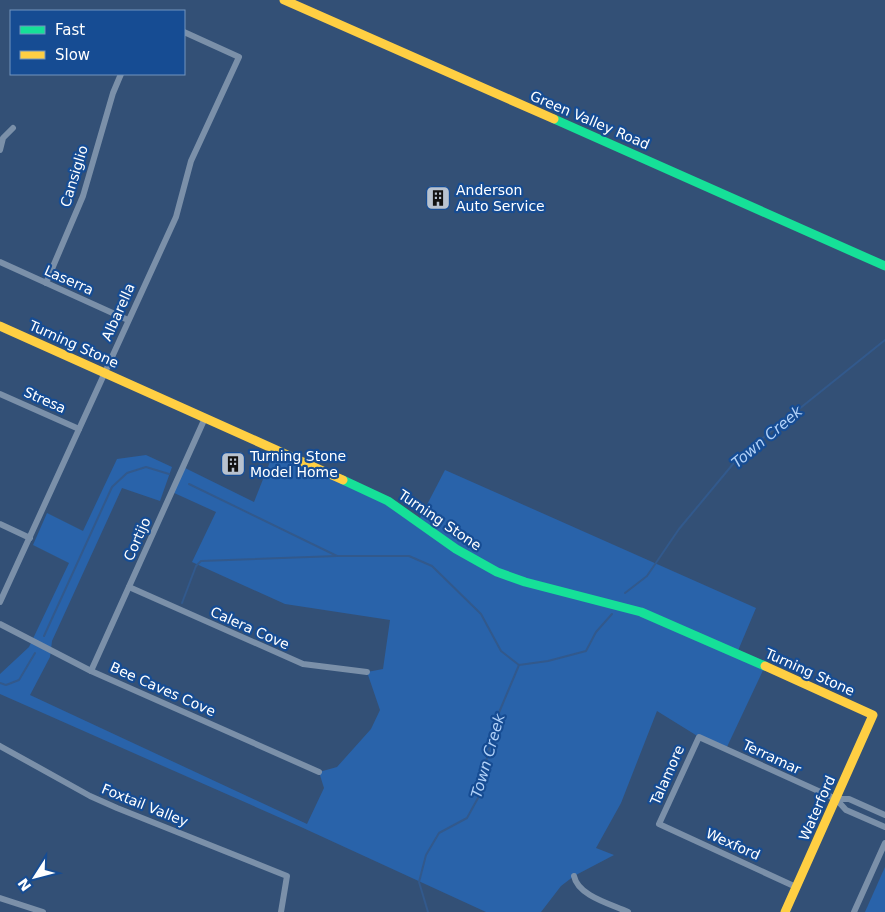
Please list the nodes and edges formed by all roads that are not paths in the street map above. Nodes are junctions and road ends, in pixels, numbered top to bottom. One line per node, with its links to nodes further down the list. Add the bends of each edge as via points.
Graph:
1 (284, 0): 2 (street, Green Valley Road)
2 (295, 2): 8 (street, Green Valley Road)
3 (185, 32): 10 (street, Albarella, via 239,57 191,161 176,217)
4 (122, 75): 9 (street, Cansiglio, via 107,111 83,196)
5 (13, 128): 6 (street, via 3,138)
6 (0, 150)
7 (0, 262): 9 (street, Laserra)
8 (885, 266)
9 (46, 283): 10 (street, Laserra)
10 (128, 320): 12 (street, Albarella)
11 (0, 326): 12 (street, Turning Stone)
12 (105, 372): 14 (street, Turning Stone); 15 (street, Albarella)
13 (0, 394): 15 (street, Stresa)
14 (205, 418): 18 (street, Cortijo); 23 (street, Turning Stone, via 388,502 476,562 497,572 641,612)
15 (79, 429): 17 (street, Albarella)
16 (0, 524): 17 (street)
17 (30, 538): 19 (street, Albarella)
18 (129, 587): 21 (street, Cortijo); 22 (street, Calera Cove, via 303,664)
19 (0, 602)
20 (0, 624): 21 (street, Bee Caves Cove)
21 (92, 671): 26 (street, Bee Caves Cove)
22 (367, 672)
23 (873, 715): 27 (street, Waterford)
24 (698, 737): 27 (street, Terramar); 29 (street, Talamore)
25 (0, 746): 36 (street, Foxtail Valley, via 90,796 287,876)
26 (319, 772)
27 (836, 799): 28 (street, Terramar, via 849,799); 30 (street, Terramar, via 846,810); 33 (street, Waterford)
28 (885, 815)
29 (659, 824): 33 (street, Wexford)
30 (885, 827)
31 (885, 843): 39 (street)
32 (574, 876): 37 (street, via 584,892)
33 (796, 886): 38 (street, Waterford)
34 (0, 898): 35 (street)
35 (43, 912)
36 (281, 912)
37 (628, 912)
38 (785, 912)
39 (854, 912)

